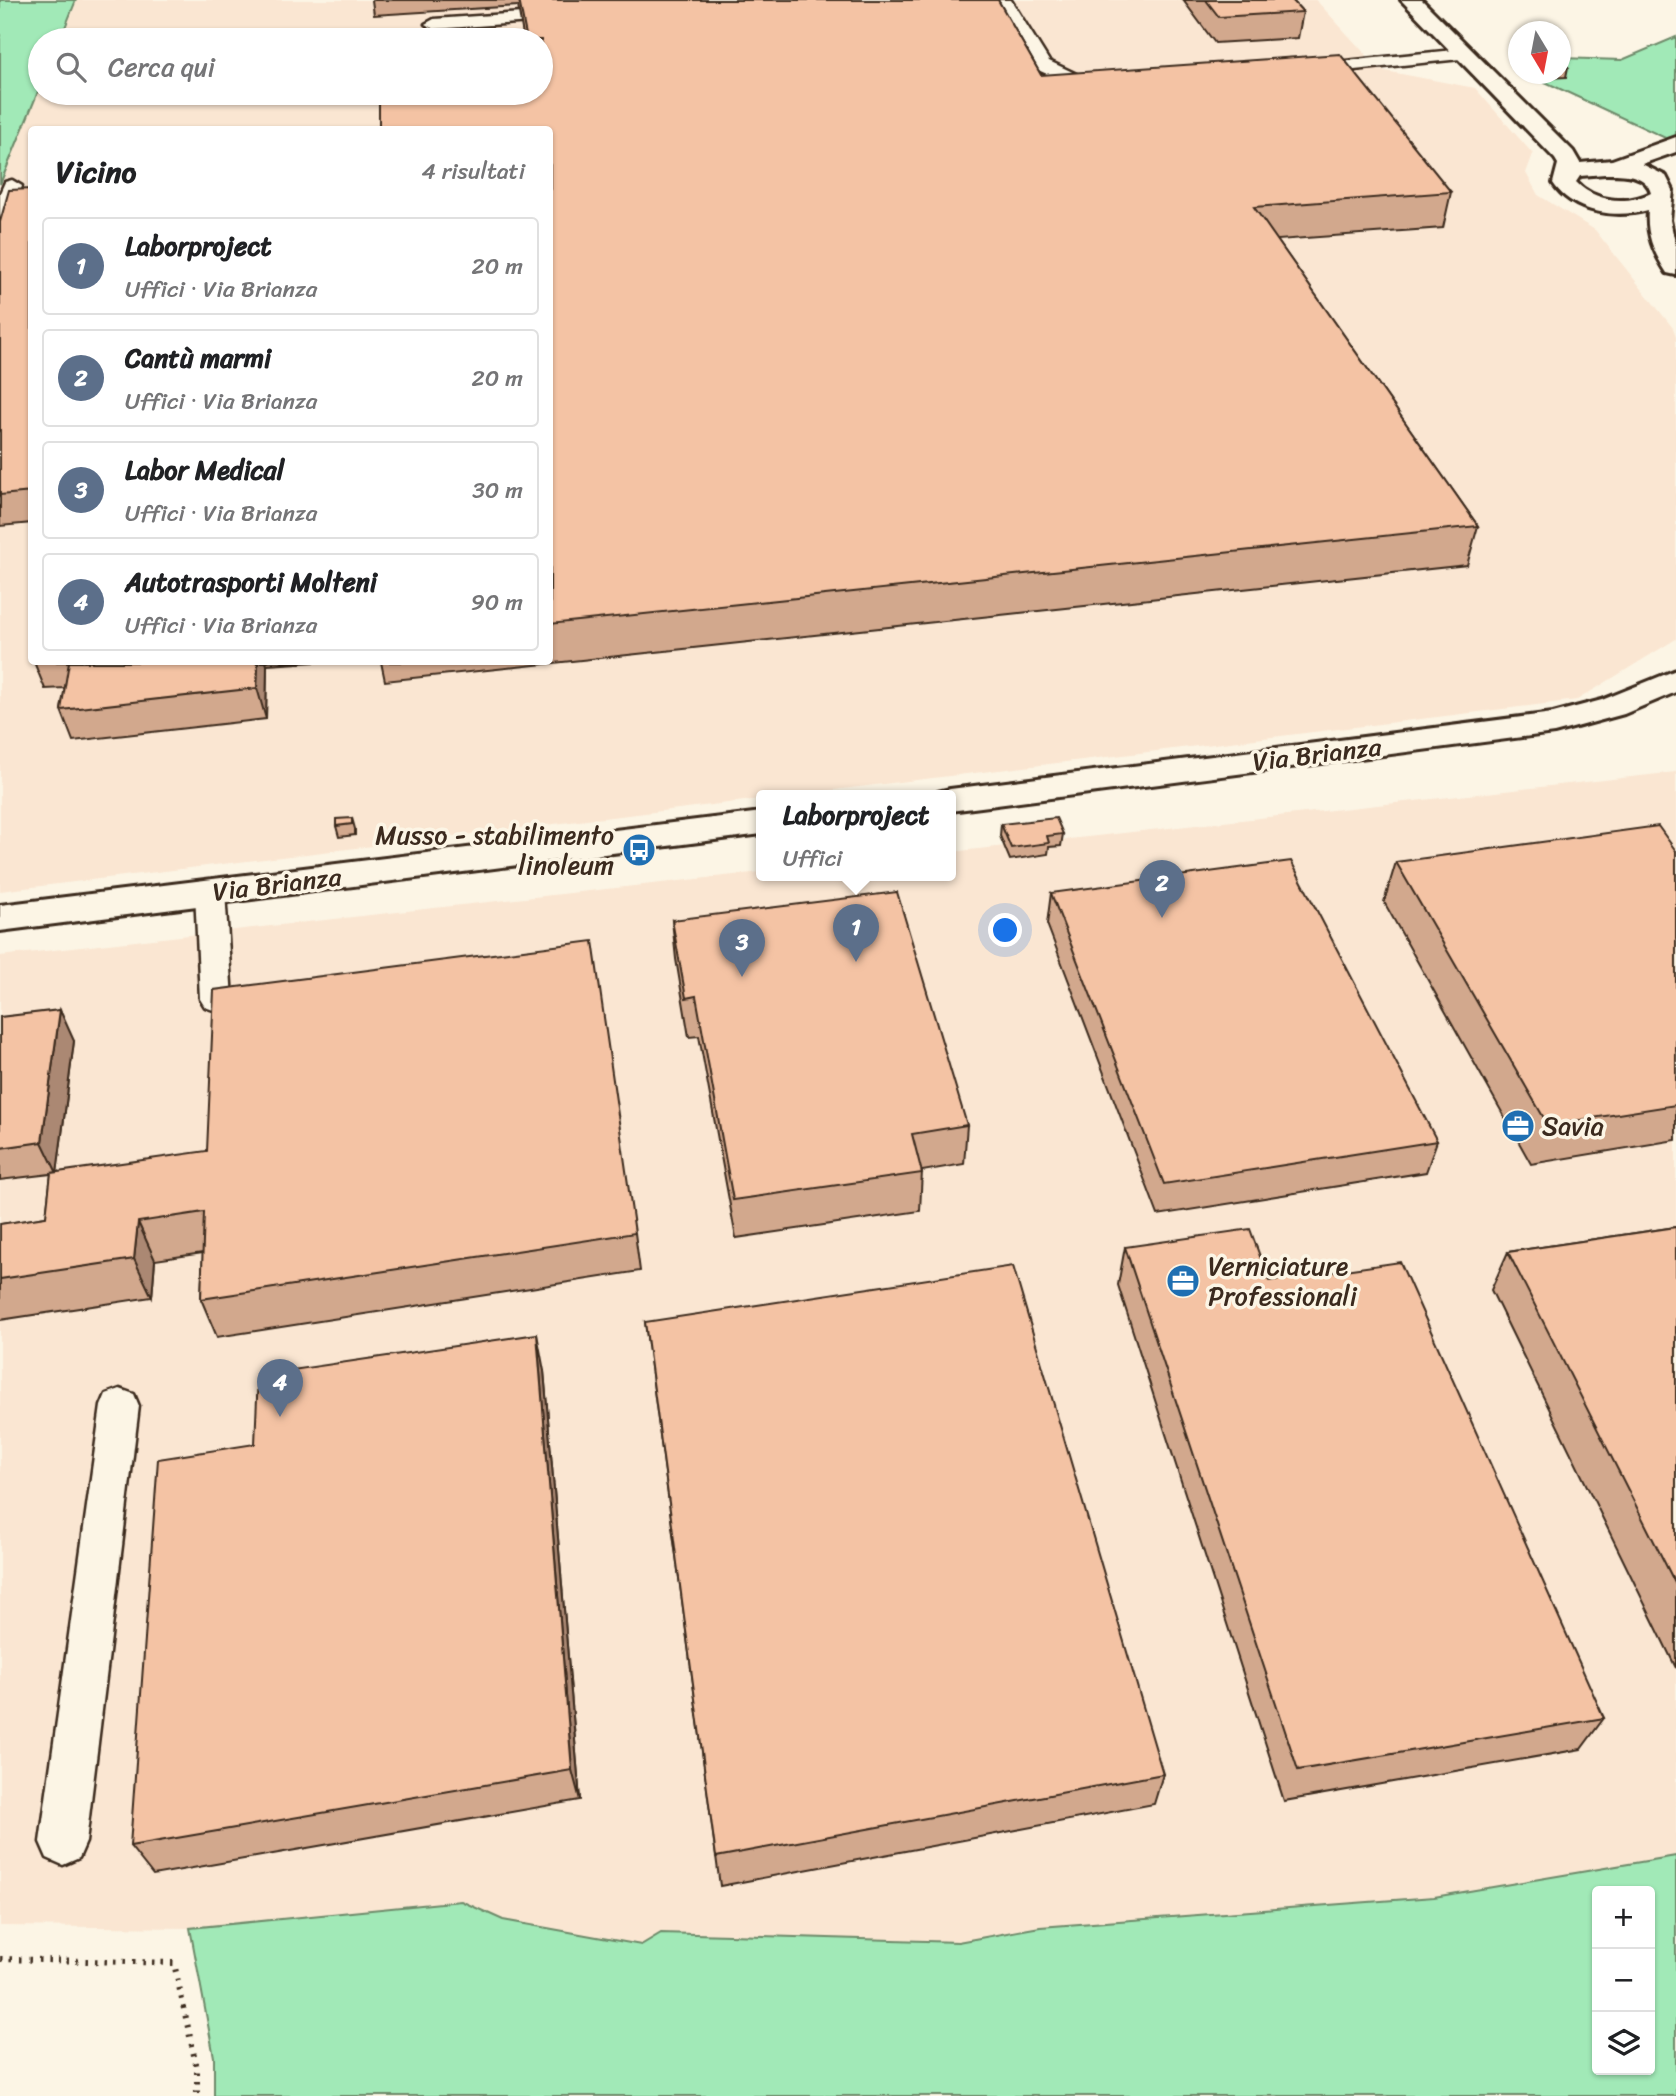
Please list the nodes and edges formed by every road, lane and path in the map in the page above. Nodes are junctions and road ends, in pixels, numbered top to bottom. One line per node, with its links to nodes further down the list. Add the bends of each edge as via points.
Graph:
1 (1003, 0): 7 (lane, via 1042,65 1097,90)
2 (1411, 0): 5 (street)
3 (587, 13): 4 (lane)
4 (434, 24)
5 (1464, 54): 6 (lane); 10 (street)
6 (1282, 73)
7 (1123, 88)
8 (1676, 144): 11 (street)
9 (1676, 160): 13 (street)
10 (1566, 165): 11 (street); 14 (street, via 1564,183 1570,191)
11 (1607, 166): 13 (street, via 1649,176)
12 (12, 186): 15 (lane)
13 (1660, 191): 14 (street, via 1638,206); 16 (street, via 1657,228)
14 (1601, 205): 16 (street)
15 (0, 223)
16 (1662, 246): 17 (street)
17 (1676, 268)
18 (1676, 680): 19 (street, Via Brianza, via 1613,707 1554,723)
19 (956, 799)
20 (756, 824): 21 (street, Via Brianza)
21 (210, 892): 22 (street, Via Brianza); 23 (lane)
22 (6, 913)
23 (216, 999)
24 (120, 1406): 25 (lane)
25 (63, 1842)
26 (0, 1959): 27 (path, via 174,1963 197,2069)
27 (197, 2096)

